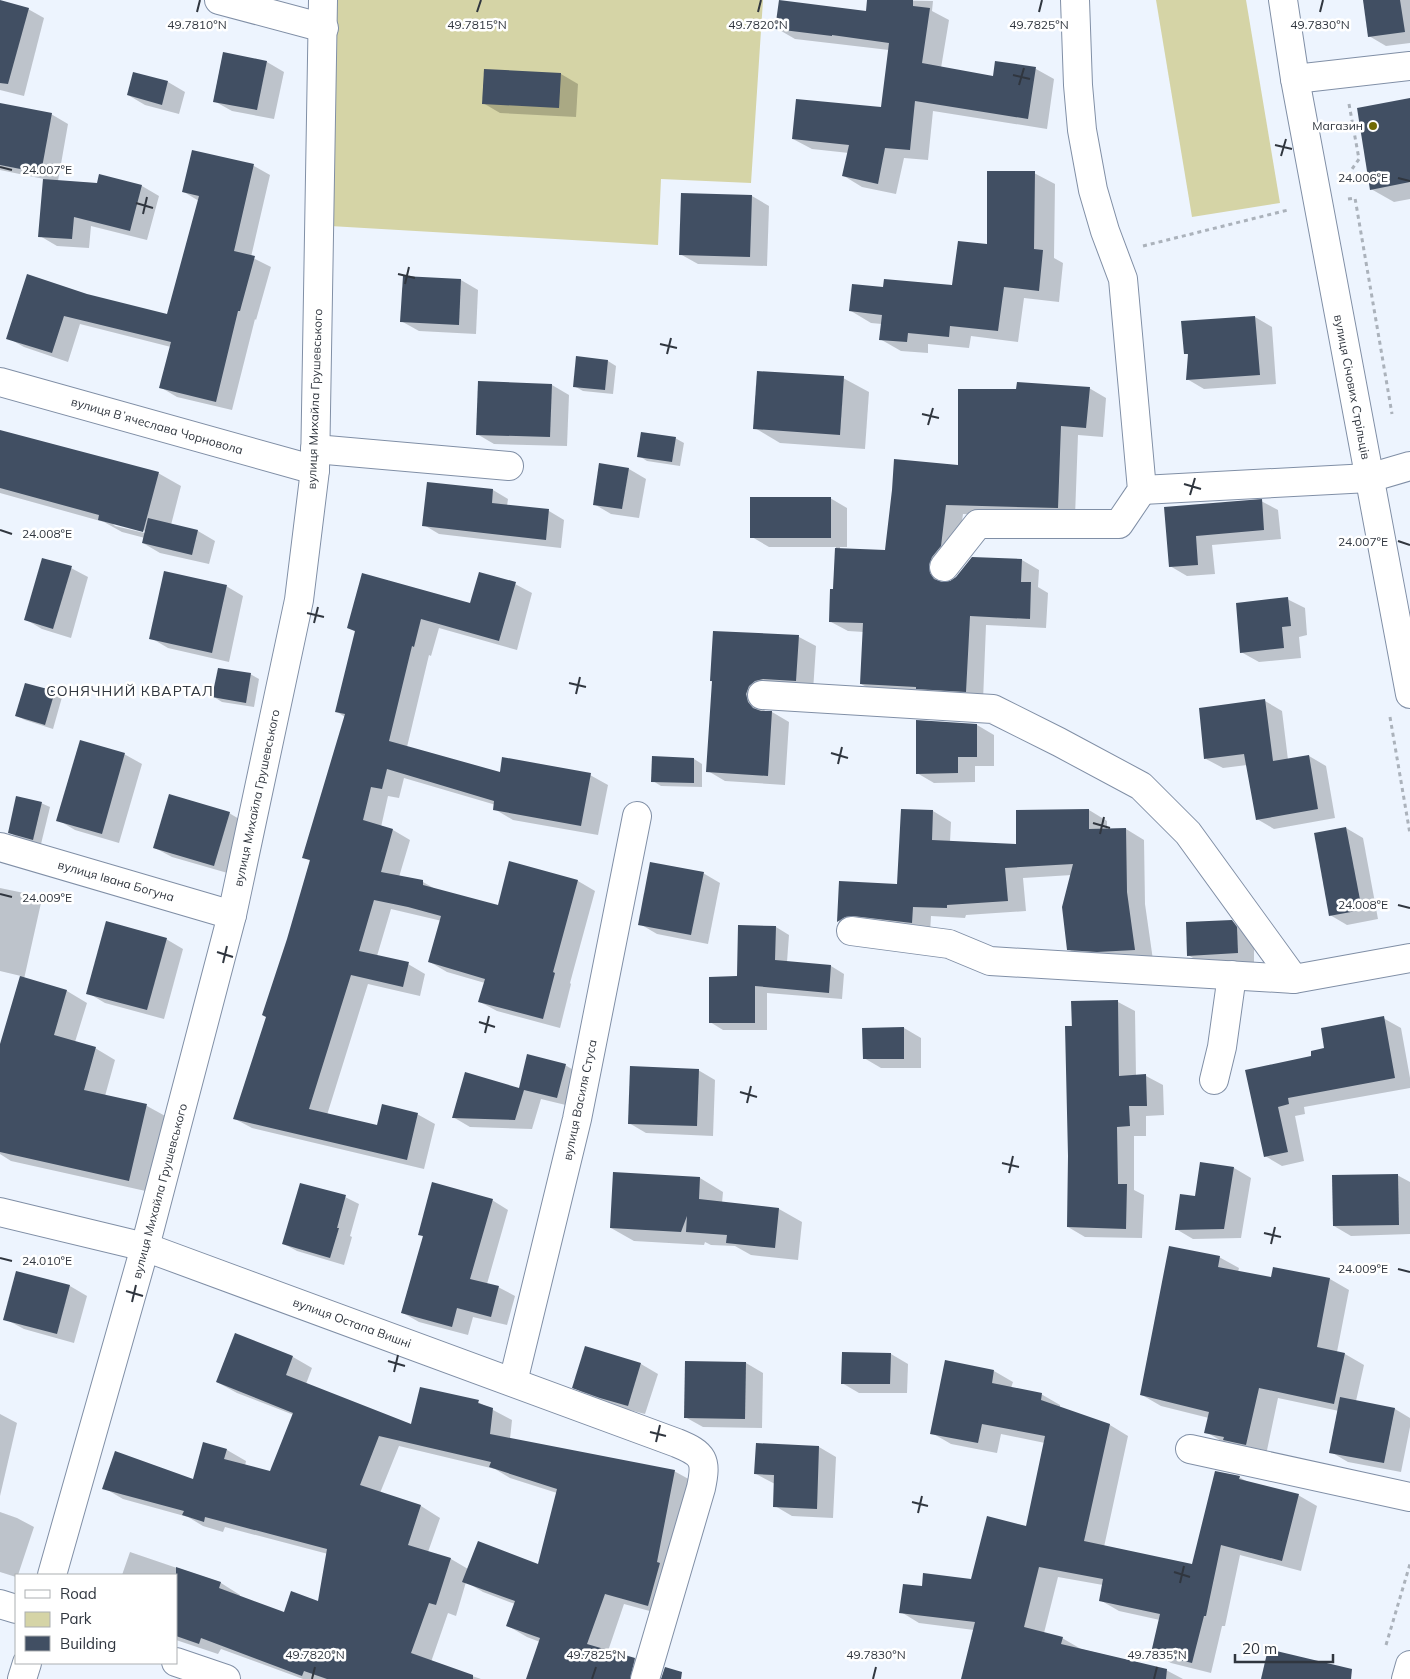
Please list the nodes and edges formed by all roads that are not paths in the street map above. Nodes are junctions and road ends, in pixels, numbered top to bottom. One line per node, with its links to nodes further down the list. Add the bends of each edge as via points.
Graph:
1 (219, 0): 5 (street)
2 (323, 0): 5 (street, вулиця Михайла Грушевського)
3 (1075, 0): 14 (street, via 1082,130 1092,190 1124,280)
4 (1283, 0): 7 (street, вулиця Січових Стрільців)
5 (324, 28): 9 (street, вулиця Михайла Грушевського)
6 (1410, 66): 7 (street)
7 (1295, 79): 12 (street, вулиця Січових Стрільців)
8 (0, 382): 9 (street, вулиця Вʼячеслава Чорновола)
9 (315, 460): 10 (street, вулиця Вʼячеслава Чорновола); 21 (street, вулиця Михайла Грушевського, via 299,600)
10 (508, 466)
11 (1410, 466): 12 (street)
12 (1369, 478): 13 (street); 14 (street); 16 (street, вулиця Січових Стрільців)
13 (1410, 487)
14 (1142, 490): 15 (street, via 1119,524 978,524)
15 (944, 567)
16 (1402, 617): 17 (street, вулиця Січових Стрільців)
17 (1410, 694)
18 (762, 695): 25 (street, via 993,709 1059,742 1141,786 1188,833)
19 (637, 816): 29 (street, вулиця Василя Стуса, via 577,1119)
20 (0, 847): 21 (street, вулиця Івана Богуна)
21 (232, 915): 28 (street, вулиця Михайла Грушевського)
22 (851, 931): 24 (street, via 949,944 990,961)
23 (1410, 958): 25 (street)
24 (1232, 975): 25 (street); 26 (street)
25 (1294, 979)
26 (1214, 1080)
27 (0, 1212): 28 (street, вулиця Остапа Вишні)
28 (145, 1248): 29 (street, вулиця Остапа Вишні); 32 (street, вулиця Михайла Грушевського)
29 (513, 1382): 40 (street, вулиця Остапа Вишні, via 678,1443 699,1454 704,1464 701,1488)
30 (1190, 1449): 31 (street)
31 (1410, 1497)
32 (52, 1574)
33 (0, 1604): 34 (street)
34 (15, 1609)
35 (178, 1663): 39 (street)
36 (26, 1664): 38 (street)
37 (1410, 1665): 41 (street)
38 (22, 1679)
39 (226, 1679)
40 (645, 1679)
41 (1406, 1679)

